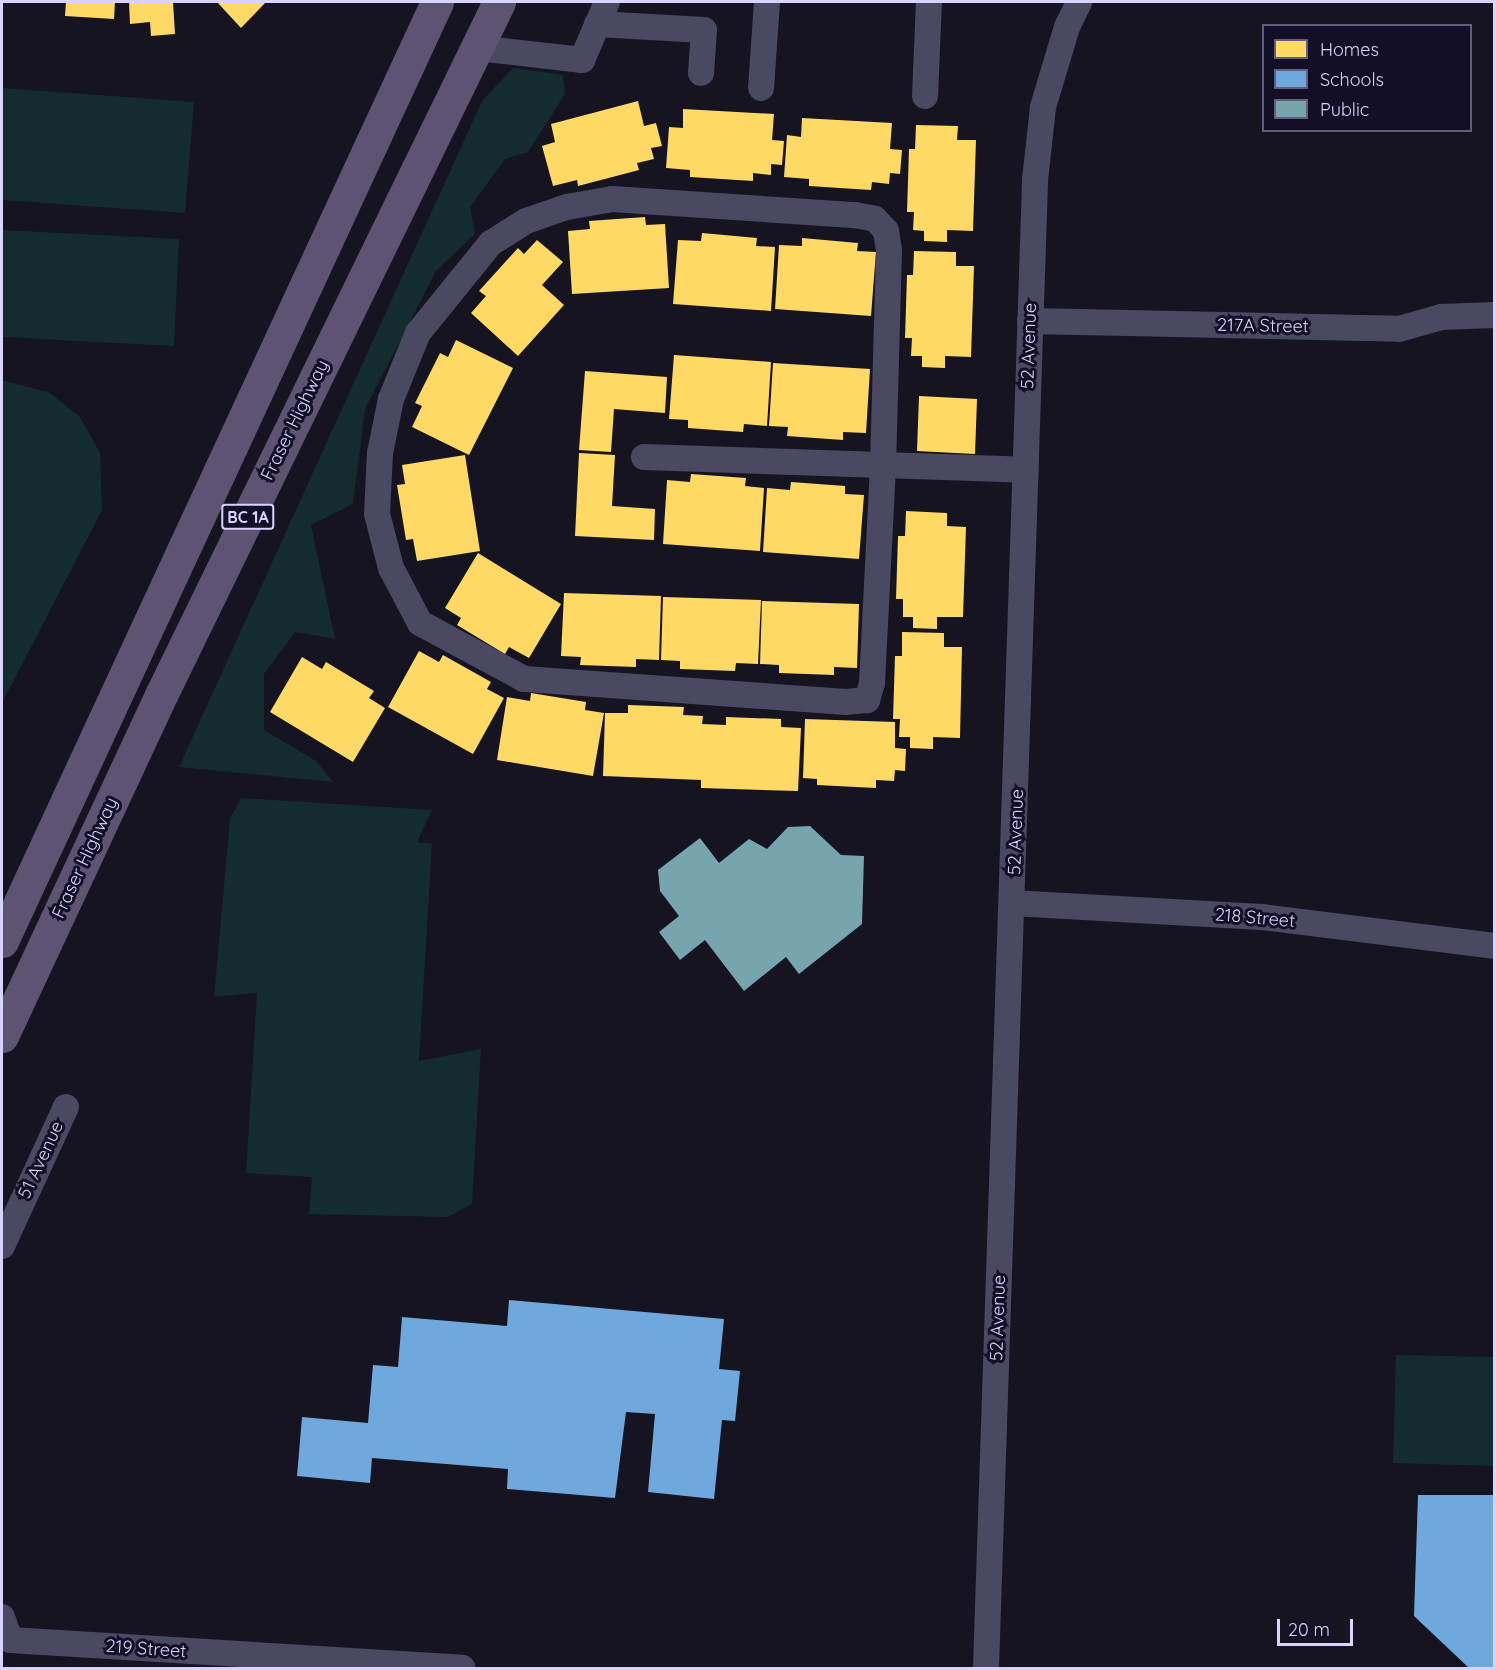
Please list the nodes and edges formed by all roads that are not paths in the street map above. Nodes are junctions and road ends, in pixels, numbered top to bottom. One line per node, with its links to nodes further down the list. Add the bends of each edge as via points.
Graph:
1 (437, 2): 17 (main road, BC 1A)
2 (499, 2): 7 (main road, Fraser Highway / BC 1A)
3 (767, 2): 9 (street)
4 (929, 2): 10 (street)
5 (1079, 2): 12 (street, 52 Avenue, via 1067,27 1043,107 1035,180)
6 (602, 13): 7 (street, via 582,60); 8 (street, via 704,30)
7 (477, 48): 19 (main road, Fraser Highway / BC 1A, via 162,693)
8 (701, 73)
9 (761, 88)
10 (924, 96)
11 (1494, 315): 12 (street, 217A Street, via 1441,317 1399,329)
12 (1030, 321): 15 (street, 52 Avenue)
13 (644, 457): 14 (street)
14 (883, 466): 14 (street, via 889,251 886,231 875,219 612,199 567,207 526,221 491,243 418,333 391,399 380,453 377,514 391,568 420,623 524,679 846,702 867,700 872,683); 15 (street)
15 (1026, 470): 16 (street, 52 Avenue)
16 (1013, 903): 18 (street, 218 Street, via 1262,917); 24 (street, 52 Avenue)
17 (2, 941)
18 (1494, 946)
19 (2, 1036)
20 (66, 1107): 21 (street, 51 Avenue)
21 (2, 1246)
22 (4, 1635): 23 (street, 219 Street)
23 (462, 1668)
24 (986, 1668)

